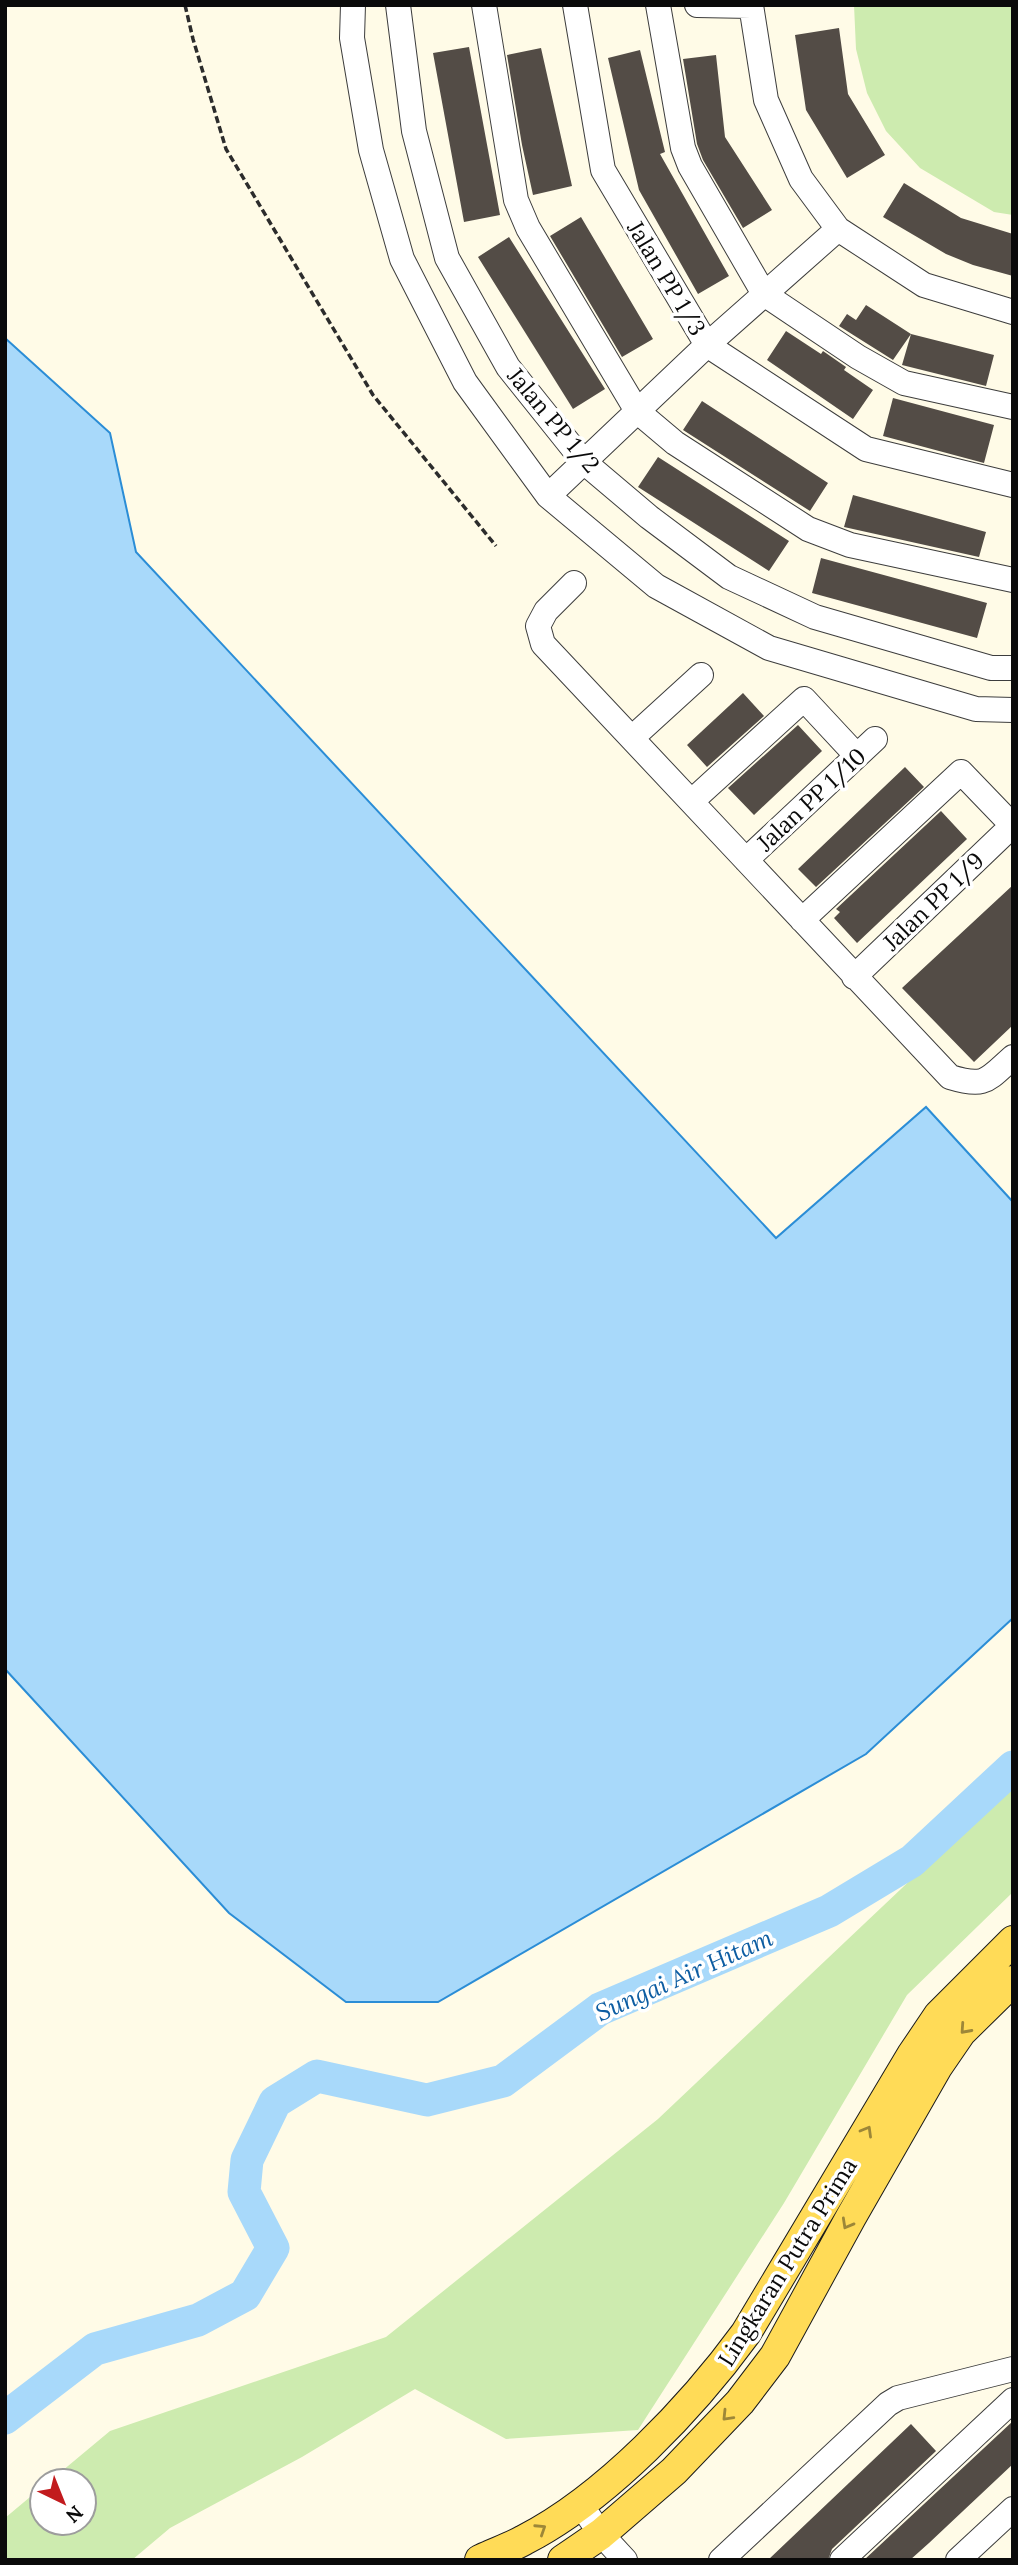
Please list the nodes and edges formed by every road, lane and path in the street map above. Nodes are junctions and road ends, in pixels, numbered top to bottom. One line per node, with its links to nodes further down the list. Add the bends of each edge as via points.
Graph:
1 (185, 5): 19 (path, via 226,149 373,395)
2 (371, 5): 8 (street)
3 (398, 5): 16 (street, Jalan PP 1/2, via 414,131 447,258 508,366)
4 (484, 5): 15 (street, via 516,200 528,228)
5 (575, 5): 13 (street, Jalan PP 1/3, via 603,170)
6 (658, 5): 11 (street, via 683,148)
7 (697, 5): 9 (street)
8 (354, 6): 18 (street, via 352,38 370,150 402,259 465,382)
9 (751, 6): 10 (street, via 766,100 800,178)
10 (838, 229): 11 (street); 12 (street, via 924,285)
11 (764, 294): 13 (street); 14 (street, via 904,383)
12 (1013, 312)
13 (707, 345): 15 (street); 17 (street, Jalan PP 1/3, via 866,449)
14 (1013, 407)
15 (637, 411): 16 (street); 20 (street, via 675,443 808,529 850,545)
16 (584, 461): 18 (street); 22 (street, Jalan PP 1/2, via 729,577 815,617 991,668)
17 (1013, 485)
18 (548, 496): 24 (street, via 656,586 769,648 976,709)
19 (496, 546)
20 (1013, 580)
21 (574, 583): 25 (street, via 538,625 543,644)
22 (1013, 668)
23 (701, 675): 25 (street)
24 (1013, 710)
25 (633, 737): 28 (street)
26 (875, 739): 27 (street, Jalan PP 1/10)
27 (857, 755): 28 (street, via 804,699); 30 (street, Jalan PP 1/10)
28 (692, 801): 30 (street)
29 (1012, 825): 31 (street, via 961,772); 32 (street, Jalan PP 1/9)
30 (746, 859): 31 (street)
31 (802, 920): 32 (street)
32 (854, 977): 33 (street, via 950,1077 986,1082)
33 (1013, 1057)
34 (1013, 1941): 38 (main road, Lingkaran Putra Prima, one-way to 34, via 649,2445 715,2375 746,2333 939,2015)
35 (1013, 1981): 40 (main road, Lingkaran Putra Prima, one-way to 40, via 961,2032 937,2067 775,2356 740,2402 674,2470)
36 (1013, 2369): 44 (street, via 888,2404)
37 (1013, 2400): 45 (street)
38 (580, 2504): 40 (street); 41 (main road, Lingkaran Putra Prima, one-way to 38, via 525,2540)
39 (1013, 2509): 46 (street)
40 (601, 2534): 42 (main road, Lingkaran Putra Prima); 43 (street)
41 (480, 2560)
42 (563, 2560)
43 (625, 2560)
44 (721, 2560)
45 (842, 2560)
46 (958, 2560)

